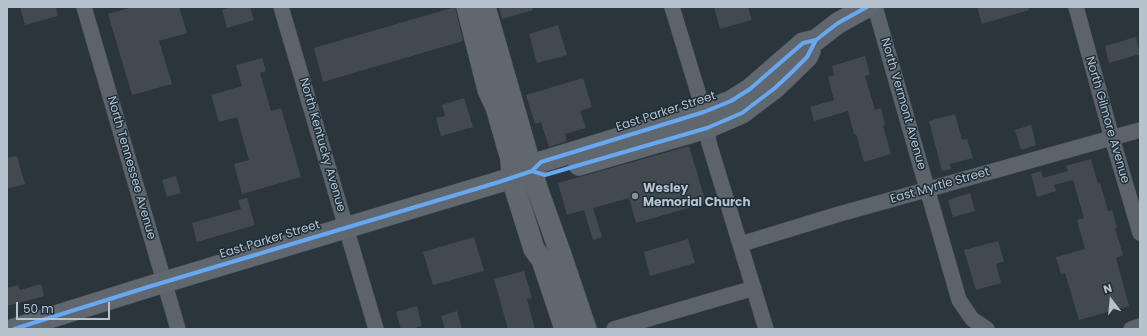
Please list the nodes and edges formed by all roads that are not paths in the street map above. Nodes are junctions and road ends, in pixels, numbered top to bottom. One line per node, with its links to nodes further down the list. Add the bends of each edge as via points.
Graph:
1 (84, 7): 18 (street, North Tennessee Avenue)
2 (281, 7): 15 (street, North Kentucky Avenue)
3 (467, 7): 13 (street, via 488,90 496,107 510,159)
4 (485, 7): 12 (street)
5 (672, 7): 9 (street)
6 (867, 7): 9 (street, East Parker Street, via 838,23 816,40 807,57 759,102 742,113)
7 (875, 7): 14 (street, North Vermont Avenue)
8 (1076, 7): 11 (street, North Gilmore Avenue)
9 (705, 120): 12 (street, East Parker Street, via 545,175); 17 (street)
10 (1140, 130): 11 (street, East Myrtle Street)
11 (1112, 138): 14 (street, East Myrtle Street); 16 (street, North Gilmore Avenue)
12 (532, 171): 13 (street, East Parker Street); 25 (street)
13 (512, 178): 15 (street, East Parker Street); 24 (street, via 534,249 542,260)
14 (927, 190): 17 (street, East Myrtle Street); 28 (street, North Vermont Avenue, via 959,300 972,319)
15 (346, 228): 18 (street, East Parker Street); 23 (street, North Kentucky Avenue)
16 (1140, 233)
17 (741, 244): 19 (street)
18 (164, 282): 21 (street, East Parker Street); 22 (street, North Tennessee Avenue)
19 (754, 288): 26 (street); 27 (street)
20 (1140, 326): 29 (street)
21 (14, 329)
22 (178, 329)
23 (376, 329)
24 (565, 329)
25 (586, 329)
26 (614, 329)
27 (766, 329)
28 (987, 329)
29 (1131, 329)

